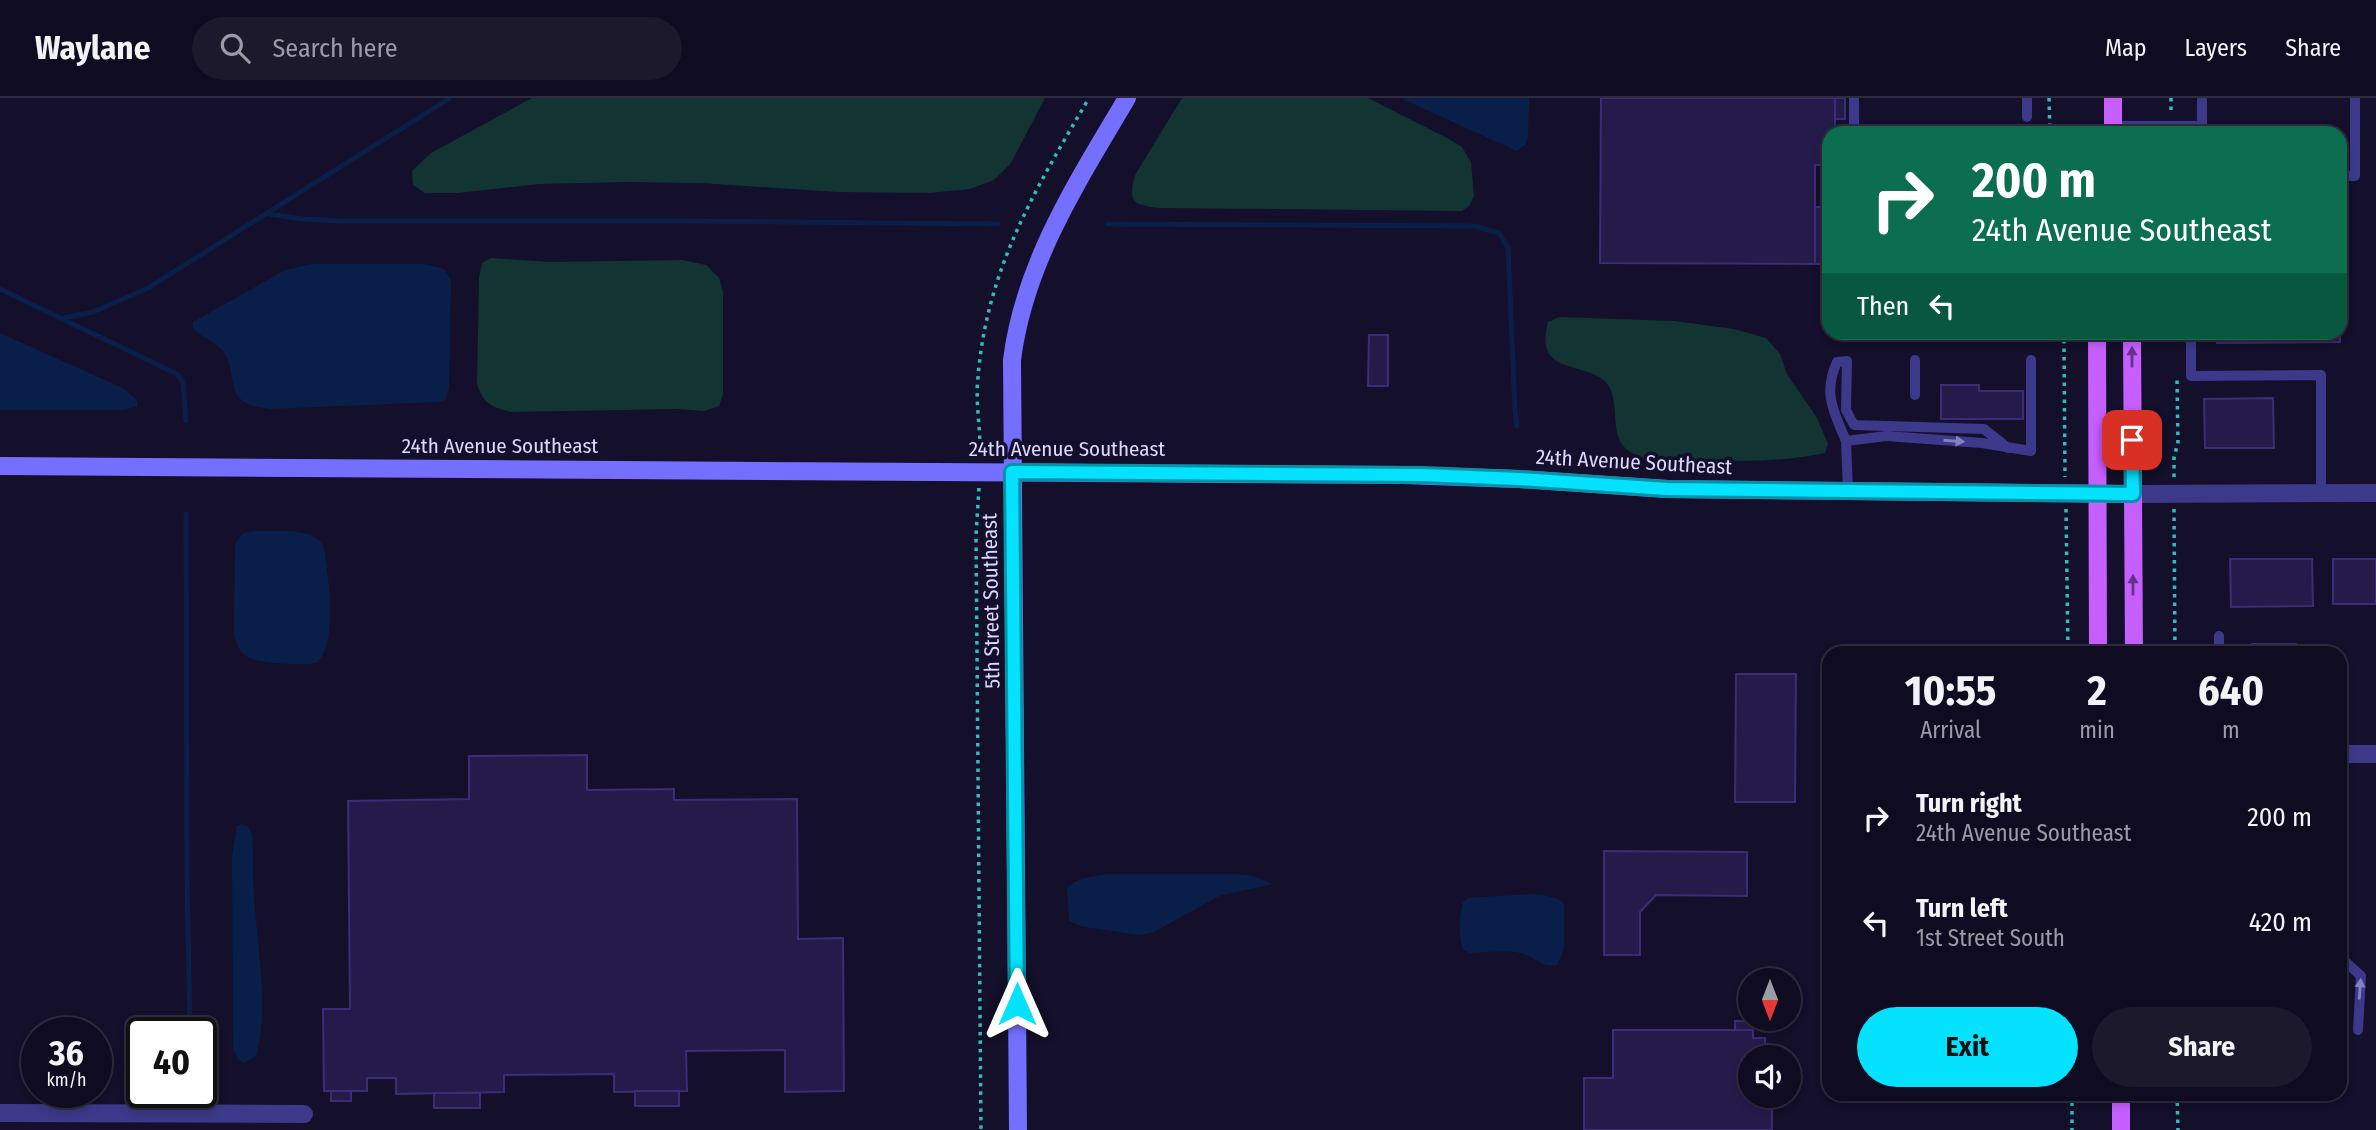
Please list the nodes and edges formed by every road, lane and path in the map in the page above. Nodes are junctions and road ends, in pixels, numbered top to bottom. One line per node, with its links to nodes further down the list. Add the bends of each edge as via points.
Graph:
1 (1089, 98): 26 (path, via 1017,226 996,278 978,377)
2 (1126, 98): 27 (street, 5th Street Southeast, via 1046,243 1023,302 1012,360)
3 (1854, 98): 10 (lane)
4 (2027, 98): 9 (lane)
5 (2049, 98): 11 (path)
6 (2113, 98): 12 (main road)
7 (2354, 98): 14 (lane, via 2355,176)
8 (2202, 100): 13 (lane)
9 (2027, 117)
10 (1854, 126)
11 (2050, 126)
12 (2113, 126)
13 (2202, 126)
14 (2347, 177)
15 (2097, 340): 32 (main road)
16 (2132, 340): 31 (main road, one-way to 16)
17 (2191, 340): 29 (lane, via 2191,376 2321,375)
18 (1915, 360): 22 (lane)
19 (2031, 360): 24 (lane, via 2031,450)
20 (1830, 394): 21 (lane); 21 (lane, via 1829,381 1838,362 1847,361); 23 (lane)
21 (1846, 395): 24 (lane, via 1846,410 1854,425 1984,429)
22 (1915, 395)
23 (1846, 441): 24 (lane, one-way to 24, via 1886,436); 28 (lane)
24 (2008, 448)
25 (0, 466): 26 (street, 24th Avenue Southeast)
26 (980, 471): 27 (street, 24th Avenue Southeast); 46 (path, via 976,549)
27 (1012, 472): 28 (street, 24th Avenue Southeast, via 1414,475 1667,489); 47 (street, 5th Street Southeast)
28 (1848, 491): 32 (street, 24th Avenue Southeast)
29 (2321, 493): 30 (street); 31 (street)
30 (2376, 493)
31 (2133, 494): 32 (street, 24th Avenue Southeast); 35 (main road, one-way to 31)
32 (2097, 495): 34 (main road)
33 (2219, 636): 36 (lane)
34 (2098, 646)
35 (2134, 646)
36 (2219, 646)
37 (2347, 754): 38 (street)
38 (2376, 754)
39 (2347, 963): 40 (lane, one-way to 39, via 2361,976)
40 (2358, 1030)
41 (2072, 1101): 48 (path)
42 (2121, 1101): 49 (main road)
43 (2177, 1101): 50 (path)
44 (0, 1113): 45 (street)
45 (304, 1114)
46 (981, 1130)
47 (1018, 1130)
48 (2072, 1130)
49 (2121, 1130)
50 (2178, 1130)

